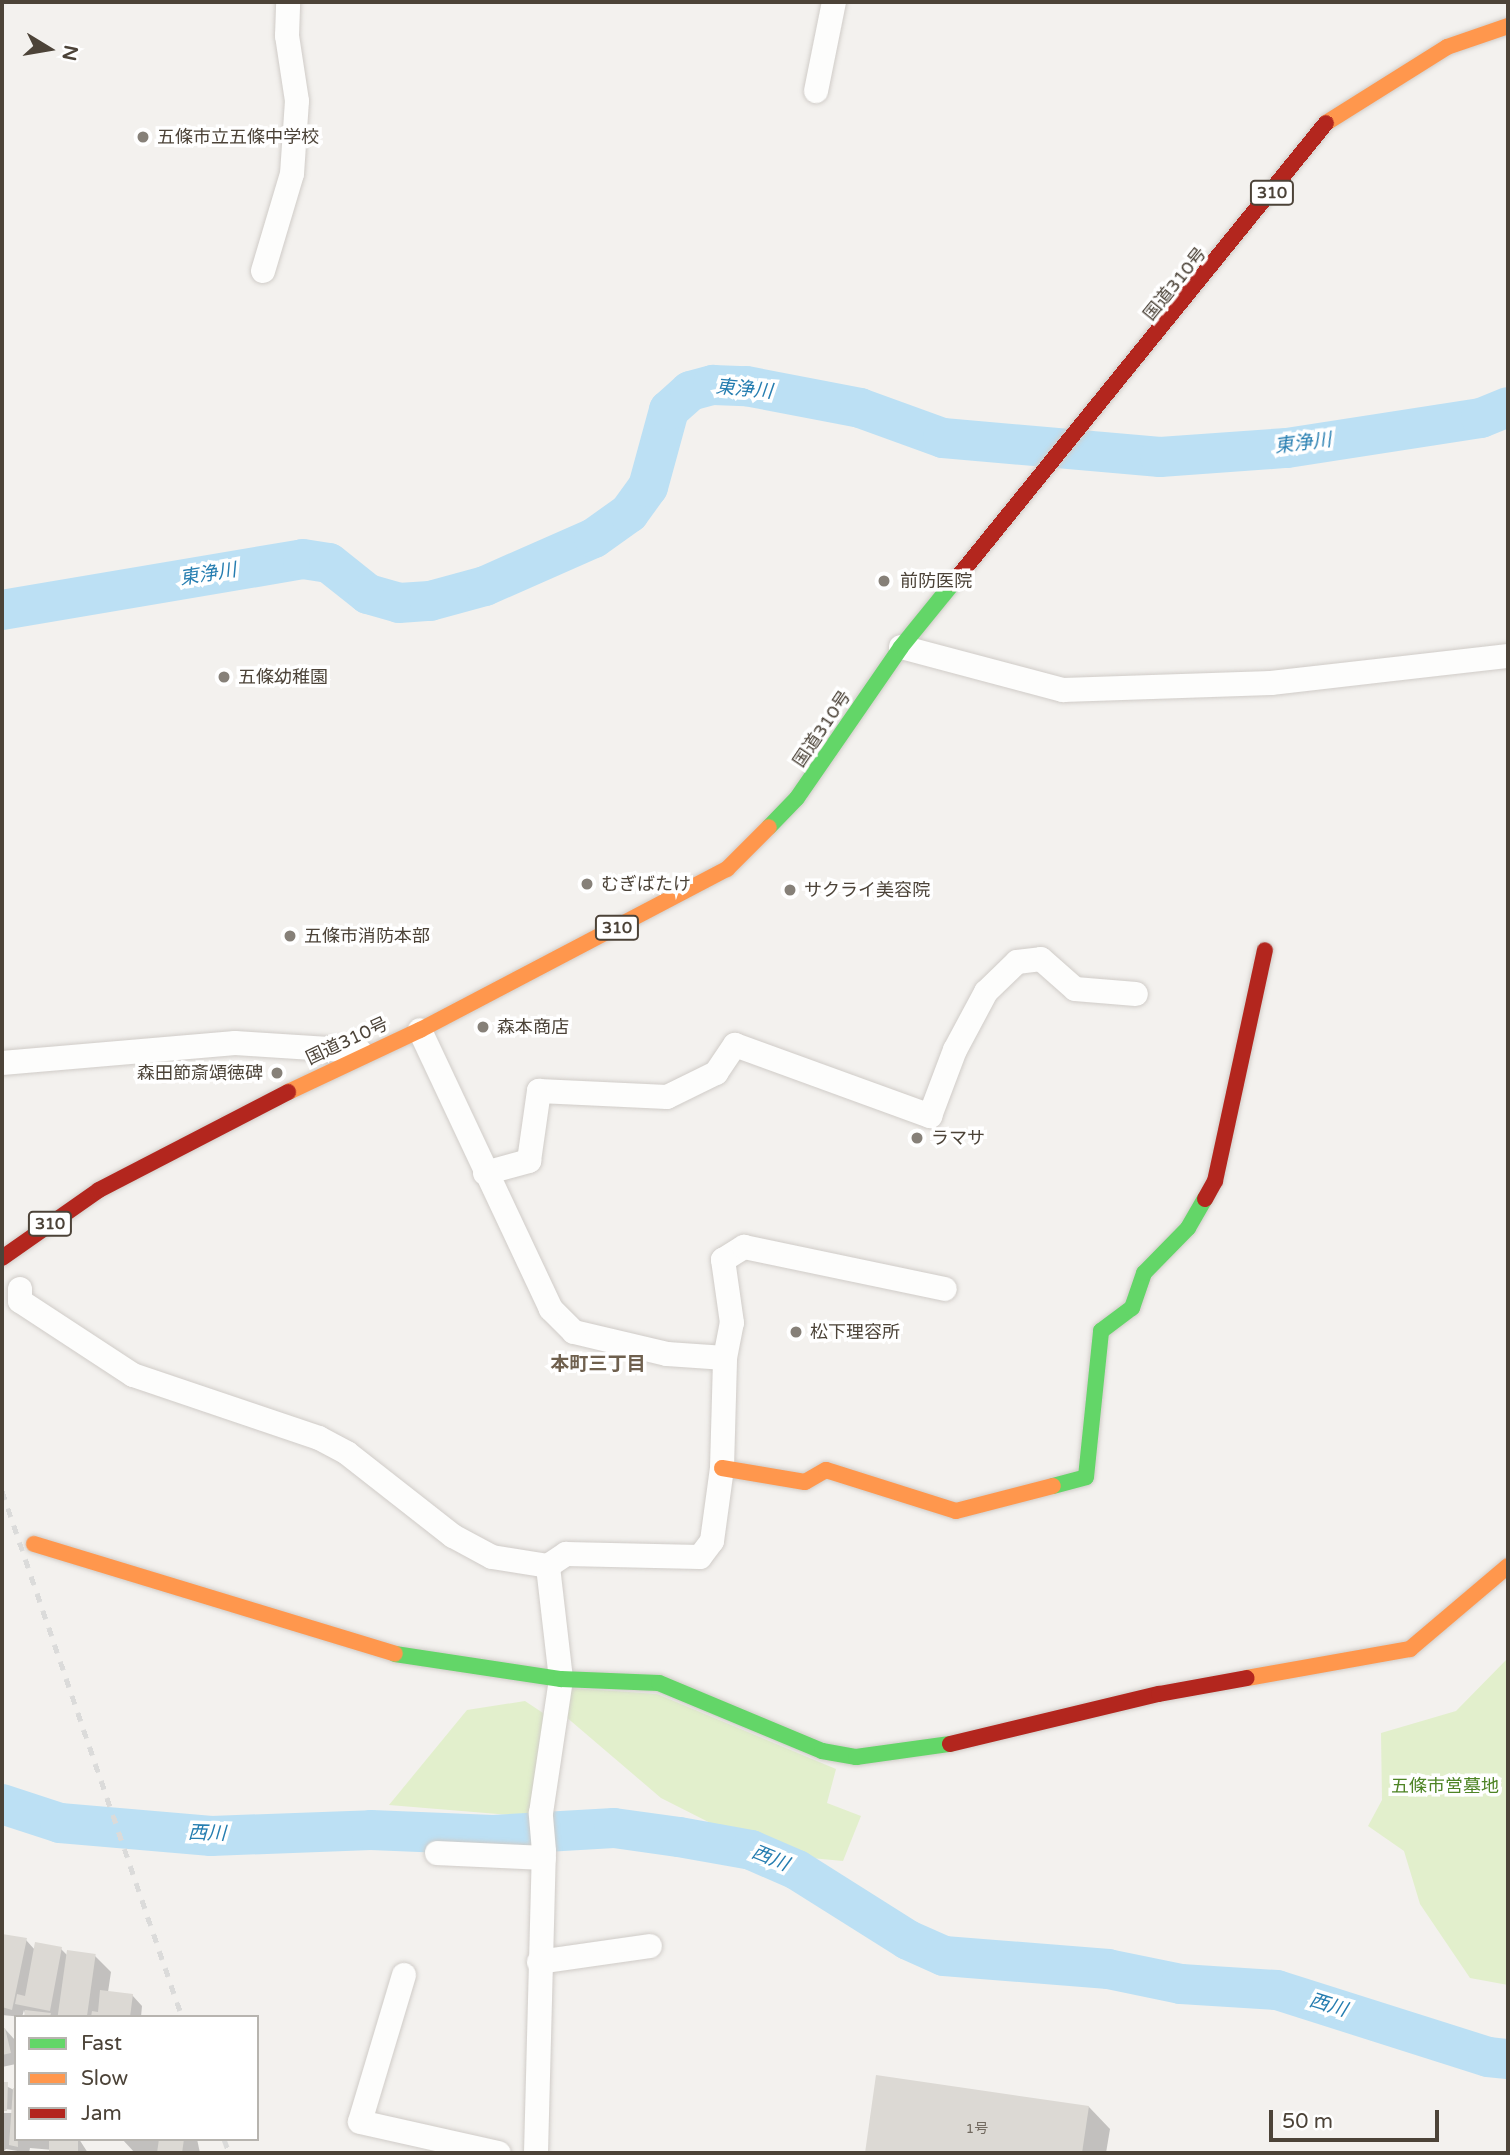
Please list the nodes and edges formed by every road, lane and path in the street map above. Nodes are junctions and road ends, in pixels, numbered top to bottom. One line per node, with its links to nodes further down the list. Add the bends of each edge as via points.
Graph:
1 (288, 2): 5 (street, via 287,36 297,101 292,174)
2 (834, 2): 4 (street)
3 (1508, 26): 6 (main road, 国道310号 / 310, via 1447,47 1327,122)
4 (816, 91)
5 (263, 271)
6 (901, 648): 7 (street, via 1063,690 1271,683); 10 (main road, 国道310号 / 310, via 797,798 727,869)
7 (1508, 656)
8 (1265, 950): 18 (main road, via 1215,1181 1188,1228 1144,1273 1132,1308 1101,1331 1086,1477 956,1511 827,1470 805,1482)
9 (1136, 994): 13 (street, via 1075,989 1041,959 1017,962 986,992 955,1049 930,1116 735,1045 716,1073 667,1097 540,1091 528,1161)
10 (420, 1030): 11 (main road, 国道310号 / 310); 13 (street)
11 (365, 1052): 12 (street, via 235,1043); 14 (main road, 国道310号 / 310, via 99,1190)
12 (2, 1063)
13 (485, 1173): 17 (street, via 551,1309 573,1332 667,1354)
14 (2, 1258)
15 (20, 1289): 20 (street, via 20,1301 133,1376 319,1438 347,1453 453,1536 492,1558)
16 (945, 1289): 17 (street, via 744,1247 723,1260 732,1323)
17 (725, 1359): 18 (street)
18 (722, 1468): 20 (street, via 712,1541 700,1557 566,1553)
19 (34, 1544): 22 (main road, via 418,1661)
20 (548, 1566): 22 (street)
21 (1508, 1566): 22 (main road, via 1410,1649 1158,1694 1025,1729 893,1755 856,1757 822,1751 659,1683)
22 (561, 1679): 24 (street, via 541,1813)
23 (437, 1853): 24 (street)
24 (544, 1855): 26 (street)
25 (650, 1946): 26 (street)
26 (538, 1962): 29 (street)
27 (404, 1975): 28 (street, via 360,2122)
28 (499, 2153)
29 (536, 2153)

